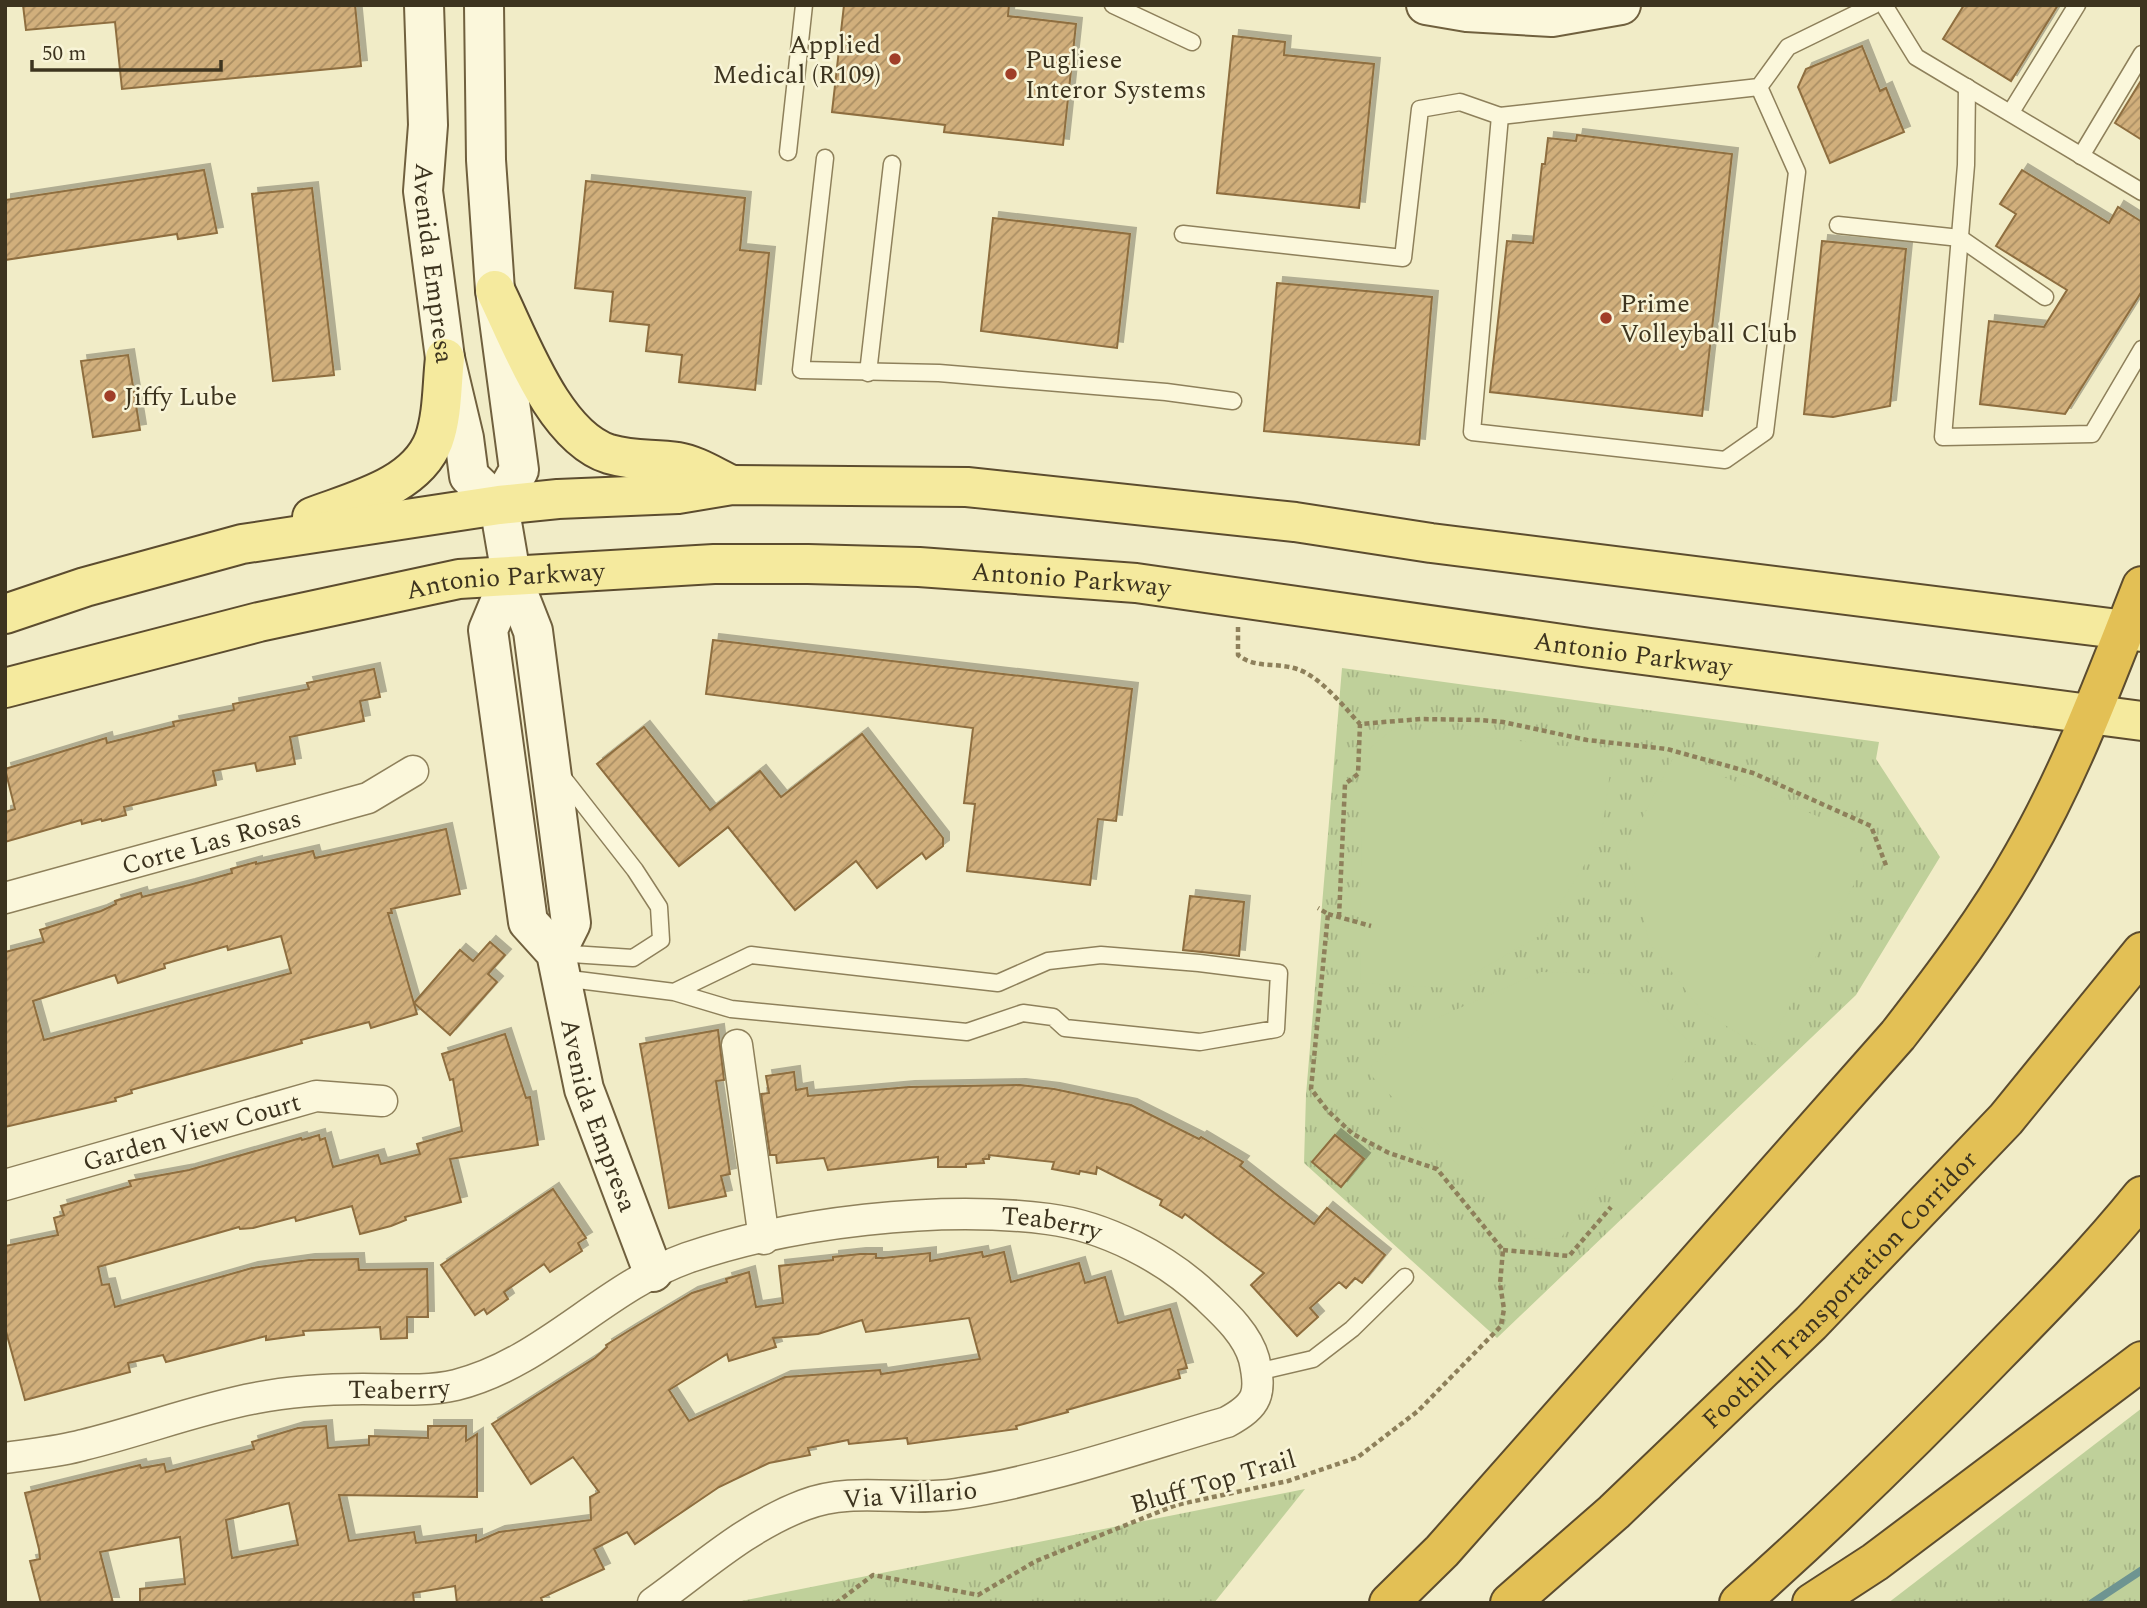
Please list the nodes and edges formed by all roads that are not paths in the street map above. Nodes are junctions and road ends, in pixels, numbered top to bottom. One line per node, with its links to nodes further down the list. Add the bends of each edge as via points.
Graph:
1 (424, 5): 27 (street, Avenida Empresa, via 428,125 423,191)
2 (484, 5): 24 (street, Avenida Empresa, via 485,133)
3 (804, 5): 16 (lane)
4 (1112, 5): 10 (lane)
5 (1426, 5): 6 (street, via 1552,17)
6 (1621, 5)
7 (1874, 5): 12 (lane, via 1788,47)
8 (1884, 5): 13 (lane, via 1916,57)
9 (2077, 5): 14 (lane)
10 (1192, 42)
11 (2142, 54): 17 (lane)
12 (1759, 87): 15 (lane); 15 (lane, via 1797,172 1765,432 1725,460 1472,432)
13 (1967, 87): 14 (lane); 23 (lane)
14 (2011, 113): 17 (lane)
15 (1500, 116): 22 (lane, via 1460,102 1420,109 1403,258)
16 (788, 152)
17 (2081, 156): 20 (lane)
18 (824, 158): 28 (lane, via 802,370)
19 (892, 164): 28 (lane)
20 (2142, 192)
21 (1838, 225): 23 (lane)
22 (1183, 234)
23 (1960, 238): 25 (lane); 26 (lane, via 1944,437 2092,434)
24 (495, 290): 30 (main road, via 539,387 570,426 594,446 637,462 679,462); 31 (street, Avenida Empresa, via 519,470)
25 (2045, 297)
26 (2142, 349)
27 (445, 358): 31 (street, Avenida Empresa, via 469,476); 32 (main road, via 434,441 403,478 375,494)
28 (868, 373): 29 (lane, via 939,373 1167,391)
29 (1233, 401)
30 (732, 485): 31 (main road, via 678,494); 36 (main road, via 967,487 1295,522)
31 (499, 505): 32 (main road); 33 (street)
32 (242, 544): 35 (main road)
33 (511, 575): 37 (main road, Antonio Parkway, via 408,589 271,619); 38 (main road, Antonio Parkway, via 715,564 919,566 1136,583); 40 (street, via 533,631); 44 (street, Avenida Empresa, via 488,630 528,922)
34 (2142, 586): 36 (highway)
35 (5, 614)
36 (2133, 631): 38 (highway)
37 (5, 688)
38 (2092, 714): 39 (main road, Antonio Parkway); 57 (highway, via 2023,855 1963,953 1898,1035 1442,1551)
39 (2142, 721)
40 (551, 762): 44 (street, via 571,923); 44 (lane, via 659,907 661,940 633,958)
41 (413, 771): 42 (street, Corte Las Rosas, via 368,797)
42 (5, 898)
43 (2142, 952): 58 (highway, Foothill Transportation Corridor, via 2006,1119 1811,1323)
44 (558, 965): 45 (lane); 51 (street, Avenida Empresa, via 584,1089)
45 (674, 992): 45 (lane, via 731,1009 967,1032 1023,1013 1054,1017 1065,1028 1200,1042 1276,1029 1279,973 1101,955 1048,961 998,983 751,955)
46 (737, 1045): 50 (street)
47 (382, 1101): 48 (street, Garden View Court, via 316,1096)
48 (5, 1185)
49 (2142, 1196): 59 (highway, via 2094,1254 1954,1398)
50 (764, 1239): 51 (street, Teaberry); 54 (street, Teaberry, via 890,1217 976,1215 1051,1219 1111,1236 1194,1284 1230,1319 1252,1351)
51 (653, 1272): 55 (street, Teaberry, via 536,1352 455,1385 419,1390 306,1391 255,1398 80,1446)
52 (1405, 1277): 54 (lane, via 1352,1329 1313,1359)
53 (2142, 1361): 60 (highway, via 1875,1562)
54 (1257, 1383): 56 (street, Via Villario, via 1250,1410 1227,1422 1003,1487 951,1495 855,1494 805,1505 705,1561)
55 (5, 1458)
56 (653, 1603)
57 (1389, 1603)
58 (1510, 1603)
59 (1739, 1603)
60 (1812, 1603)

